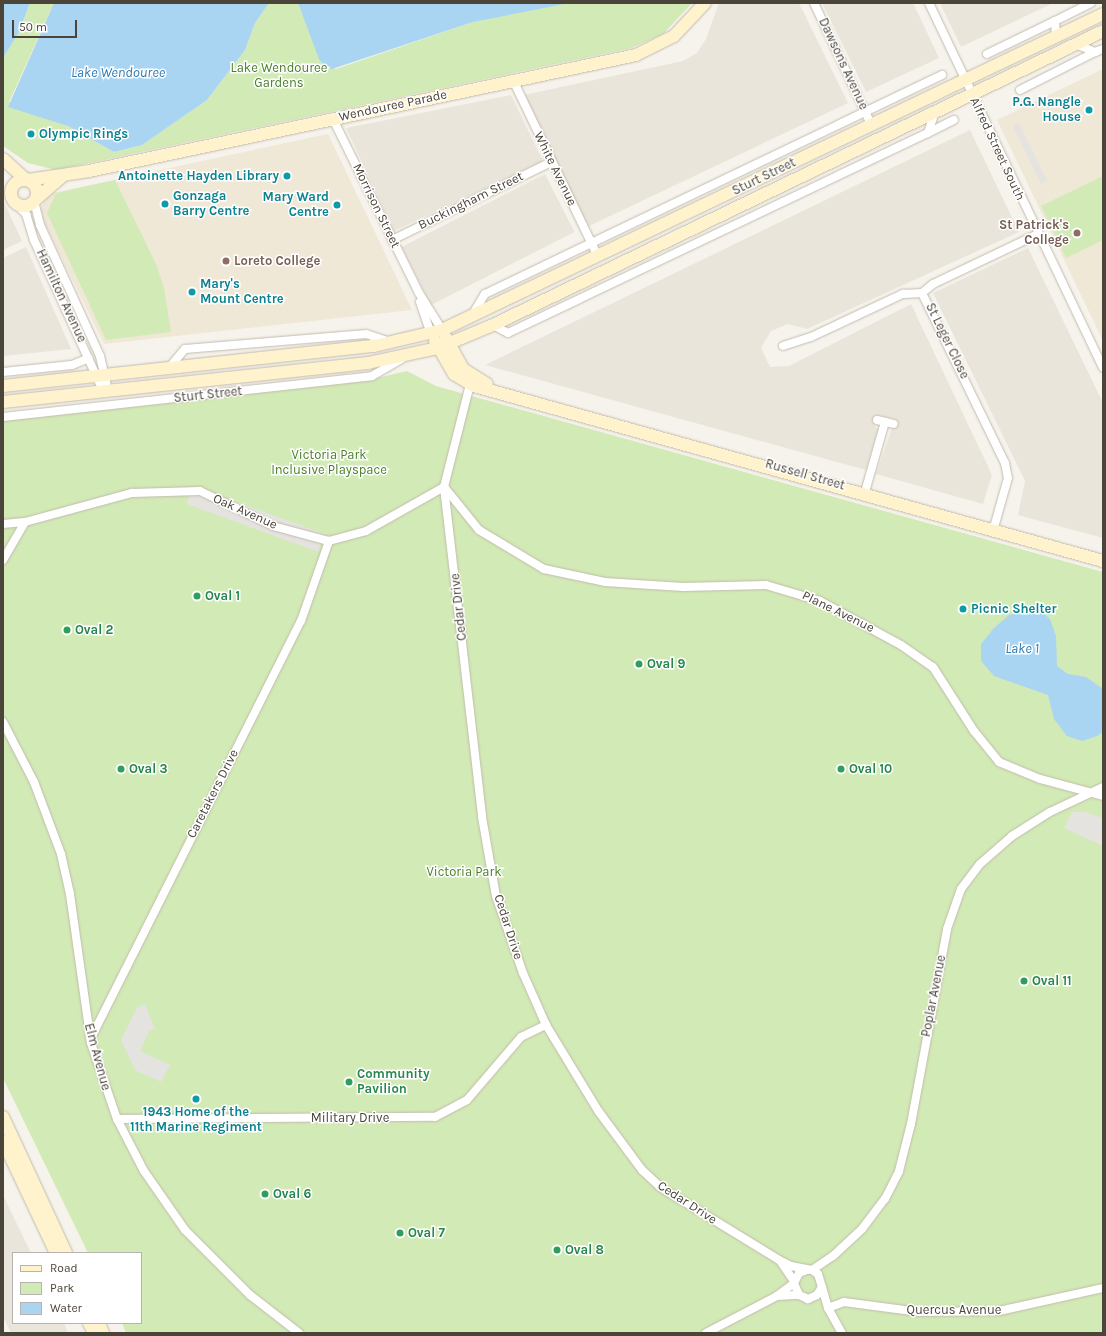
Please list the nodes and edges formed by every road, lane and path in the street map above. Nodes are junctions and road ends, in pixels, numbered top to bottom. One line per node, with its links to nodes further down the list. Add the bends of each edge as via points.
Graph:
1 (705, 3): 13 (main road, Wendouree Parade, via 674,36 646,51)
2 (814, 3): 17 (street, Dawsons Avenue)
3 (929, 3): 14 (street, Alfred Street South)
4 (1091, 3): 6 (street)
5 (1103, 14): 8 (main road, Sturt Street)
6 (1055, 21): 8 (street); 11 (street)
7 (1103, 31): 9 (main road, Sturt Street)
8 (1056, 36): 14 (main road, Sturt Street)
9 (1076, 44): 10 (street); 16 (main road, Sturt Street)
10 (1099, 51): 15 (street)
11 (987, 54)
12 (942, 75): 17 (street, Sturt Street)
13 (513, 80): 19 (main road, Wendouree Parade); 24 (street, White Avenue)
14 (965, 80): 16 (street, Alfred Street South); 21 (main road, Sturt Street)
15 (1020, 90)
16 (972, 95): 18 (main road, Sturt Street); 31 (street, Alfred Street South)
17 (865, 111): 21 (street, Dawsons Avenue); 33 (street, Sturt Street)
18 (934, 114): 22 (street); 37 (main road, Sturt Street)
19 (333, 119): 26 (main road, Wendouree Parade); 32 (street, Morrison Street)
20 (954, 120): 22 (street)
21 (872, 126): 34 (main road, Sturt Street)
22 (928, 133): 37 (street, via 508,333)
23 (3, 159): 27 (main road)
24 (551, 162): 32 (street, Buckingham Street); 33 (street, White Avenue)
25 (3, 163): 28 (main road)
26 (64, 175): 27 (main road, Wendouree Parade); 29 (main road, Wendouree Parade)
27 (27, 180): 28 (main road, via 16,182); 29 (main road, via 37,190)
28 (11, 190): 30 (main road)
29 (35, 200): 30 (main road, via 25,206); 47 (street, Hamilton Avenue, via 40,225 95,345)
30 (15, 203): 43 (street, Hamilton Avenue, via 26,214 34,240)
31 (1038, 234): 35 (street, via 933,284); 45 (street, Alfred Street South)
32 (392, 240): 38 (street, Morrison Street)
33 (591, 243): 34 (street, White Avenue); 36 (street, Sturt Street, via 483,295)
34 (598, 257): 36 (main road, Sturt Street)
35 (922, 292): 41 (street, St Leger Close, via 903,294 811,338); 60 (street, St Leger Close, via 1005,463 1008,478)
36 (470, 318): 38 (main road, Sturt Street)
37 (493, 325): 40 (main road, Sturt Street)
38 (436, 332): 39 (main road, Sturt Street); 40 (main road, Russell Street)
39 (392, 344): 44 (main road, Sturt Street); 44 (street, via 366,334 185,349)
40 (443, 346): 42 (main road, Sturt Street); 49 (main road, Russell Street)
41 (783, 346)
42 (408, 356): 48 (main road, Sturt Street); 52 (street, Sturt Street, via 374,376)
43 (89, 358): 46 (street, via 72,365); 47 (street, Hamilton Avenue)
44 (168, 368): 47 (main road, Sturt Street)
45 (1103, 368)
46 (3, 372)
47 (101, 376): 50 (main road, Sturt Street); 51 (street, Hamilton Avenue)
48 (217, 380): 51 (main road, Sturt Street); 52 (street)
49 (472, 380): 56 (street); 57 (main road, Russell Street, via 506,392)
50 (3, 386)
51 (105, 391): 53 (main road, Sturt Street)
52 (217, 394): 54 (street, Sturt Street)
53 (3, 402)
54 (3, 417)
55 (877, 420): 57 (street, via 889,423)
56 (444, 487): 61 (street, via 366,531); 66 (street, Plane Avenue, via 479,530 544,569 605,582 683,587 766,585 820,601 901,645 933,667 974,731 999,762 1040,780); 68 (street, Cedar Drive, via 480,802 496,896 523,973)
57 (865, 492): 60 (main road, Russell Street)
58 (25, 522): 59 (street, Oak Avenue); 61 (street, Oak Avenue, via 132,494 200,491 273,526); 62 (street)
59 (3, 524)
60 (993, 531): 63 (main road, Russell Street)
61 (329, 541): 69 (street, Caretakers Drive, via 301,621 95,1026)
62 (3, 560)
63 (1103, 561)
64 (3, 722): 69 (street, Elm Avenue, via 40,797 64,866)
65 (1103, 787): 66 (street, Poplar Avenue)
66 (1092, 792): 67 (street, Plane Avenue); 75 (street, Poplar Avenue, via 1050,812 1012,836 980,864 961,889 947,929 903,1160 879,1208)
67 (1103, 796)
68 (546, 1025): 71 (street, Military Drive, via 521,1037 467,1100 435,1117); 76 (street, Cedar Drive, via 599,1112 642,1170 660,1187)
69 (91, 1043): 71 (street, Elm Avenue)
70 (4, 1119): 72 (main road)
71 (117, 1119): 87 (street, Elm Avenue, via 144,1171 185,1230 250,1295)
72 (6, 1141): 73 (main road); 74 (main road)
73 (56, 1252)
74 (65, 1252)
75 (833, 1256): 77 (street, Poplar Avenue); 79 (street, Poplar Avenue)
76 (779, 1260): 77 (street, Cedar Drive); 78 (street, Cedar Drive)
77 (809, 1270): 78 (street, via 799,1273); 79 (street, via 820,1276)
78 (794, 1282): 81 (street); 82 (street)
79 (822, 1286): 83 (street); 84 (street)
80 (1103, 1288): 84 (street, Quercus Avenue, via 999,1311 920,1312 844,1302)
81 (799, 1295): 82 (street); 83 (street)
82 (777, 1296): 88 (street)
83 (813, 1298): 84 (street)
84 (828, 1308): 89 (street)
85 (90, 1324): 86 (main road)
86 (94, 1333)
87 (300, 1333)
88 (706, 1333)
89 (842, 1333)

